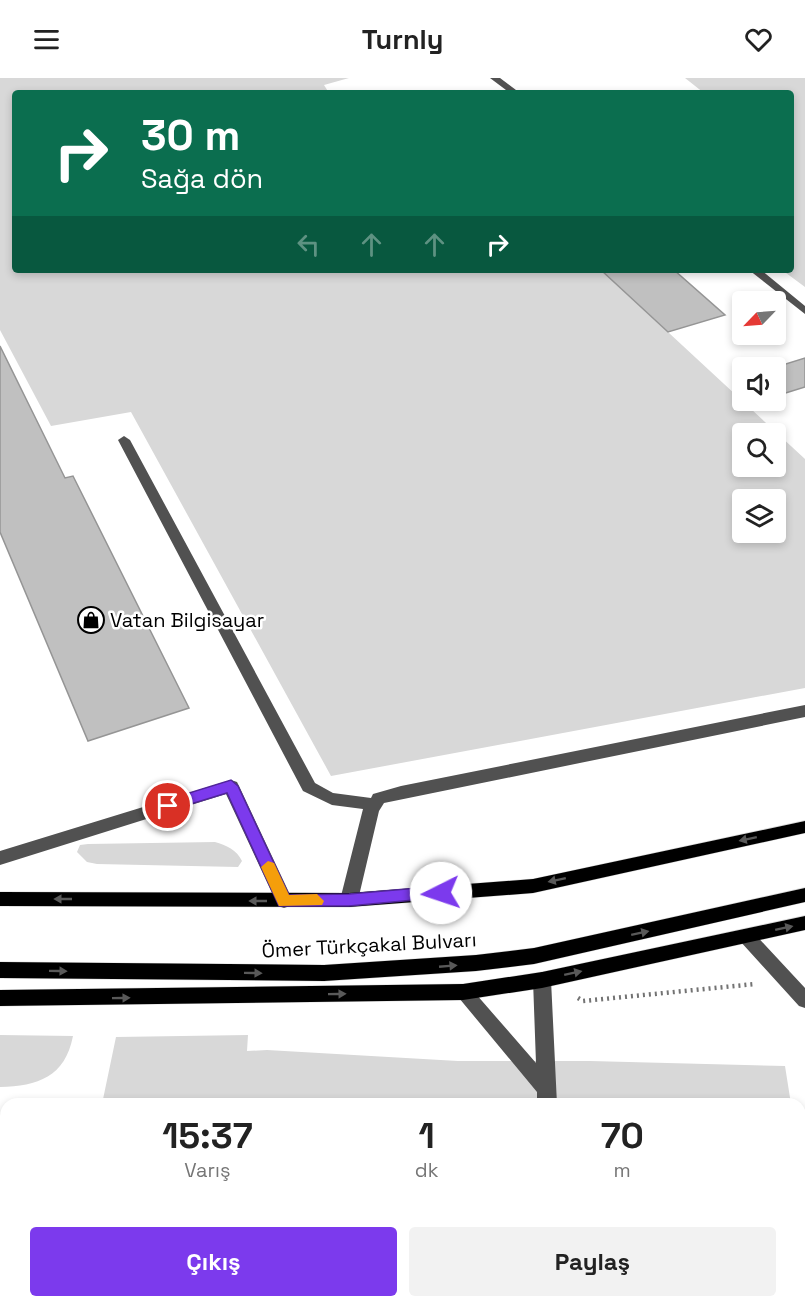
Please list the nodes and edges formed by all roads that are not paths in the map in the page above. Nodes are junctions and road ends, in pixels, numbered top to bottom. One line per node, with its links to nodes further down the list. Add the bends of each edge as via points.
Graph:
1 (494, 78): 2 (street)
2 (512, 90)
3 (758, 273): 4 (street)
4 (805, 311)
5 (124, 440): 7 (street, via 309,787 321,797)
6 (805, 711): 7 (street, via 401,792 379,798)
7 (374, 804): 12 (street)
8 (805, 827): 12 (main road, one-way to 12, via 533,886)
9 (0, 858): 13 (street, via 231,786)
10 (805, 895): 16 (main road, Ömer Türkçakal Bulvarı, one-way to 10, via 324,973 465,964 534,956)
11 (0, 899): 13 (main road, one-way to 11)
12 (349, 900): 13 (main road)
13 (284, 901)
14 (805, 923): 15 (main road, one-way to 14)
15 (746, 936): 17 (main road, one-way to 15); 20 (street)
16 (0, 970)
17 (542, 980): 18 (main road); 21 (street)
18 (464, 992): 19 (main road, one-way to 18); 21 (street)
19 (0, 998)
20 (805, 1000)
21 (547, 1096)

